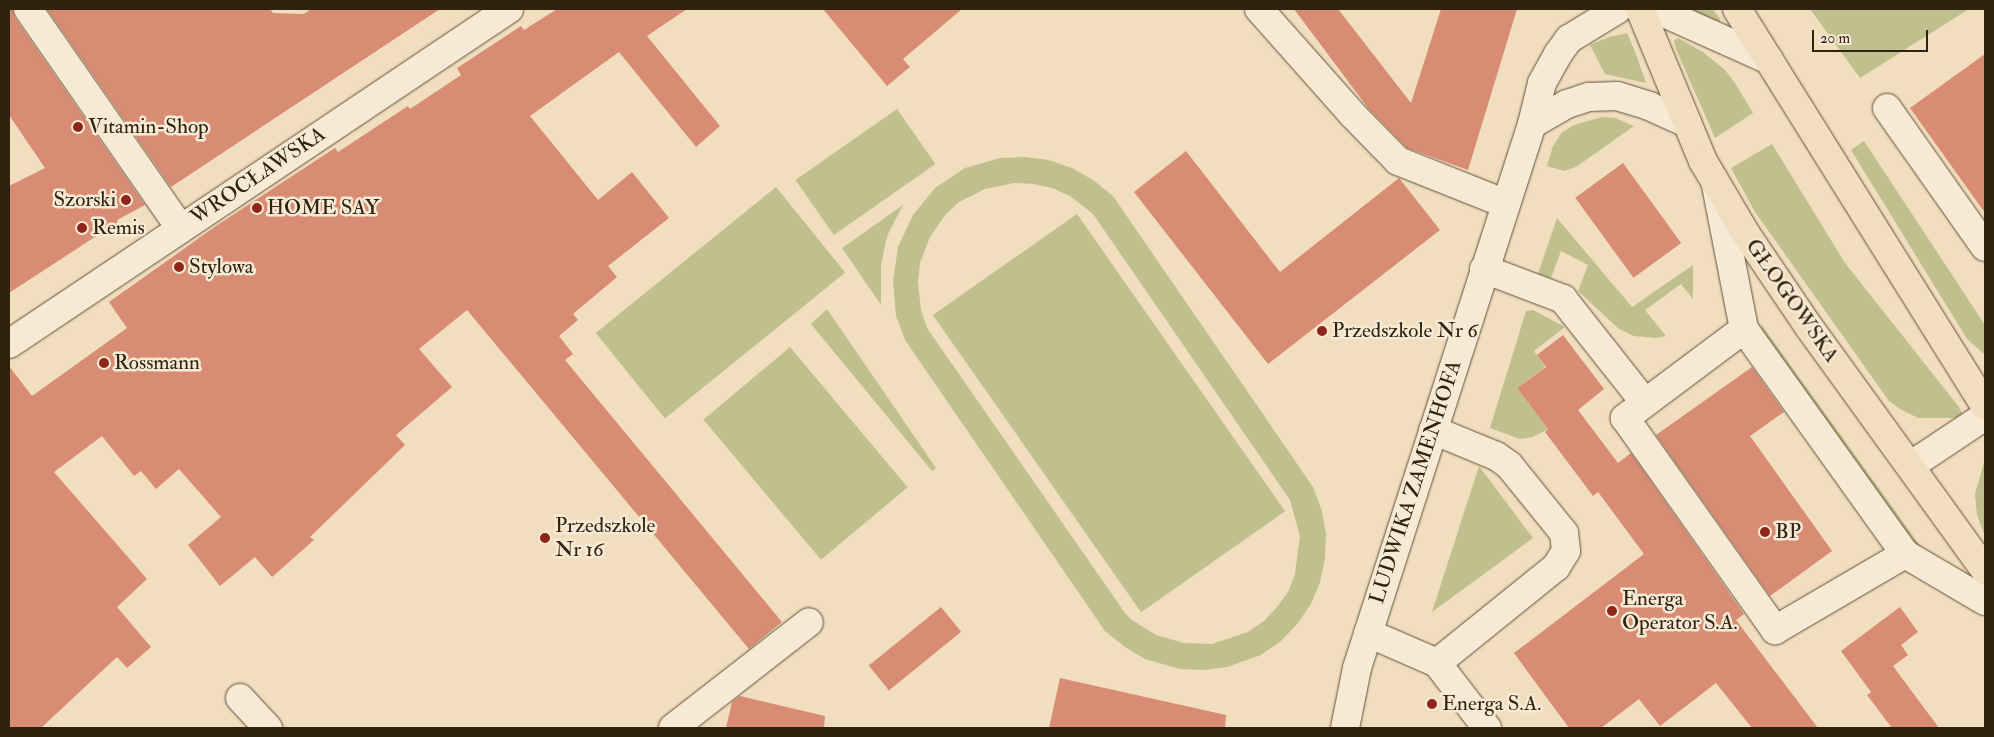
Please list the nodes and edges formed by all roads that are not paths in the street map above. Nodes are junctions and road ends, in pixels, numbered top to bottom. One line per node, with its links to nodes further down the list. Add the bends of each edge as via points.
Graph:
1 (28, 9): 14 (street)
2 (509, 9): 14 (street, WROCŁAWSKA)
3 (1259, 9): 13 (street, via 1398,161)
4 (1618, 9): 11 (street, LUDWIKA ZAMENHOFA, via 1580,31 1558,54 1542,83)
5 (1640, 9): 10 (main road, GŁOGOWSKA)
6 (1655, 9): 8 (street)
7 (1737, 9): 8 (main road)
8 (1769, 60): 20 (main road)
9 (1887, 108): 15 (street)
10 (1687, 123): 11 (street, via 1650,106 1617,96 1566,104); 12 (main road, GŁOGOWSKA)
11 (1532, 124): 13 (street, LUDWIKA ZAMENHOFA)
12 (1715, 184): 17 (street); 23 (main road, GŁOGOWSKA, via 1809,327)
13 (1506, 204): 16 (street, LUDWIKA ZAMENHOFA)
14 (180, 228): 18 (street, WROCŁAWSKA)
15 (1985, 247)
16 (1484, 269): 19 (street, via 1563,299); 22 (street, LUDWIKA ZAMENHOFA)
17 (1744, 329): 19 (street); 24 (street)
18 (9, 344)
19 (1644, 403): 24 (street, via 1625,418 1775,630)
20 (1985, 406)
21 (1985, 416): 23 (street)
22 (1433, 430): 28 (street, LUDWIKA ZAMENHOFA); 29 (street, via 1496,456 1509,465 1564,533 1566,551 1556,567)
23 (1910, 466): 25 (main road, GŁOGOWSKA)
24 (1905, 554): 26 (street)
25 (1985, 570)
26 (1985, 602)
27 (809, 622): 32 (street)
28 (1368, 633): 29 (street); 33 (street, LUDWIKA ZAMENHOFA)
29 (1437, 663): 34 (street)
30 (240, 698): 31 (street)
31 (268, 728)
32 (673, 728)
33 (1345, 728)
34 (1487, 728)

